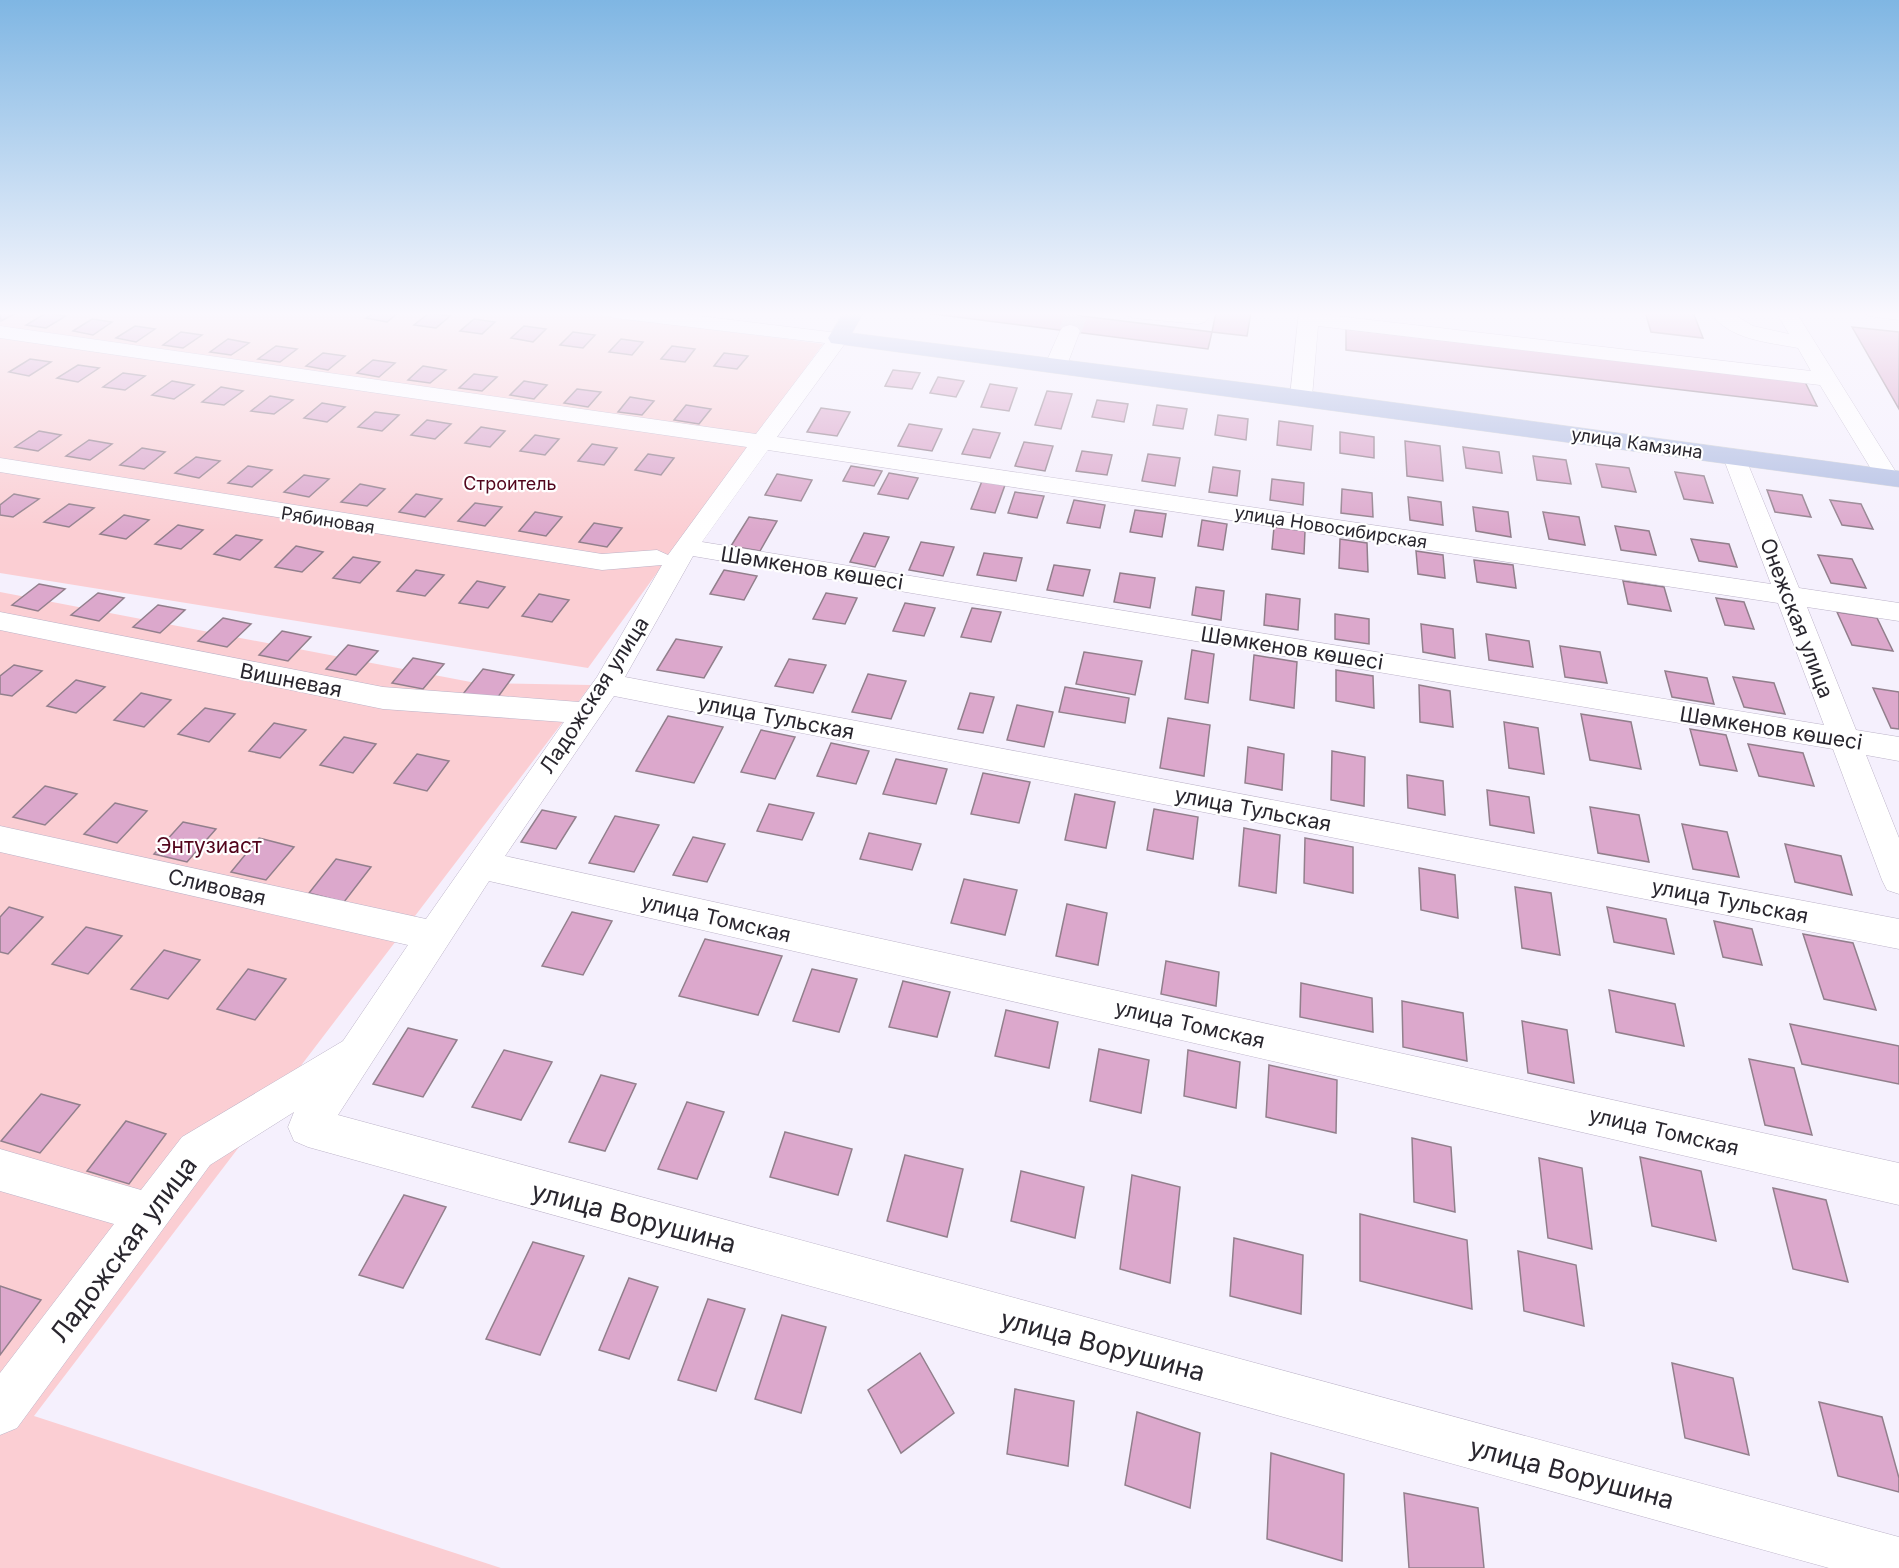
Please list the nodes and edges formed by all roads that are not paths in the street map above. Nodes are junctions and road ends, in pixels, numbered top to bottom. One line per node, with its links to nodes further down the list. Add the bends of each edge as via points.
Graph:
1 (368, 385): 7 (street, улица Новосибирская)
2 (800, 385): 7 (street, Ладожская улица)
3 (1210, 385): 6 (main road, улица Камзина)
4 (1302, 385): 6 (street)
5 (1832, 385): 10 (street)
6 (1301, 397): 8 (main road, улица Камзина)
7 (762, 442): 11 (street, Ладожская улица); 13 (street, улица Новосибирская)
8 (1735, 457): 10 (main road, улица Камзина); 13 (street, Онежская улица)
9 (0, 465): 12 (street, Рябиновая, via 602,562)
10 (1893, 478)
11 (685, 547): 16 (street, Ладожская улица); 18 (street, Шәмкенов көшесі)
12 (657, 558)
13 (1789, 596): 14 (street, улица Новосибирская); 18 (street, Онежская улица)
14 (1899, 612)
15 (0, 621): 17 (street, Вишневая, via 383,698)
16 (607, 684): 17 (street, Ладожская улица); 23 (street, улица Тульская)
17 (586, 713): 21 (street, Ладожская улица)
18 (1845, 740): 19 (street, Шәмкенов көшесі); 22 (street, Онежская улица)
19 (1899, 749)
20 (0, 839): 24 (street, Сливовая)
21 (481, 865): 24 (street, Ладожская улица); 28 (street, улица Томская)
22 (1899, 880)
23 (1899, 934)
24 (434, 936): 25 (street, Ладожская улица)
25 (358, 1051): 26 (street, Ладожская улица); 29 (street, Ладожская улица, via 196,1151)
26 (308, 1127): 31 (street, улица Ворушина)
27 (0, 1170): 29 (street)
28 (1899, 1184)
29 (149, 1213): 30 (street, Ладожская улица)
30 (0, 1411)
31 (1899, 1562)

